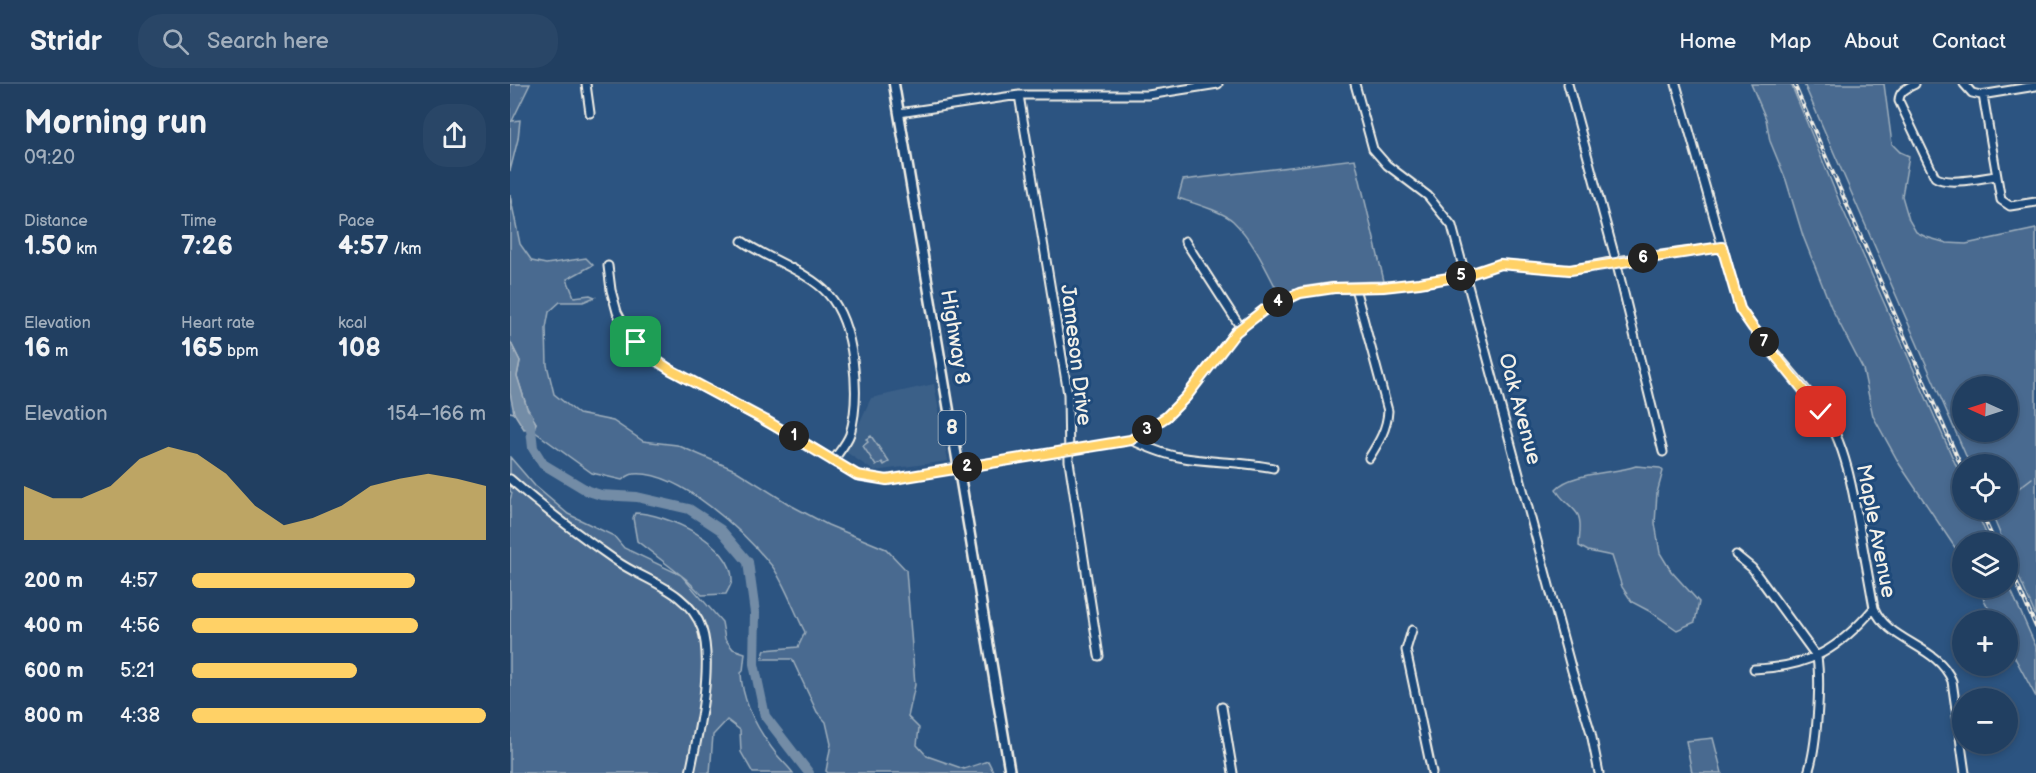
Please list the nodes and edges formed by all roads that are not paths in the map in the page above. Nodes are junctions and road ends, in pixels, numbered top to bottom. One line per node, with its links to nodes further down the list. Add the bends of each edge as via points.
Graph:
1 (586, 84): 13 (street)
2 (894, 84): 14 (main road, Highway 8 / 8)
3 (1218, 84): 9 (street)
4 (1355, 84): 22 (street, Oak Avenue, via 1372,149 1443,212 1452,226)
5 (1568, 84): 20 (street)
6 (1676, 84): 19 (street, Maple Avenue)
7 (1915, 84): 15 (street, via 1904,89 1899,101 1935,177 1943,181)
8 (1964, 84): 12 (street, via 1972,93)
9 (1202, 85): 11 (street, via 1148,95)
10 (2036, 86): 12 (street)
11 (1019, 94): 14 (street); 26 (street, Jameson Drive, via 1068,394)
12 (1983, 96): 15 (street)
13 (590, 113)
14 (899, 113): 31 (main road, Highway 8 / 8)
15 (1996, 176): 16 (street, via 2004,203 2010,206)
16 (2036, 202)
17 (742, 241): 29 (street, via 827,293 843,315 852,357 854,416 849,436)
18 (1185, 242): 24 (street)
19 (1722, 247): 20 (street); 34 (street, Maple Avenue, via 1740,309 1821,412 1843,452)
20 (1616, 261): 22 (street, via 1570,270 1500,264); 27 (street)
21 (608, 266): 29 (street, via 617,312 648,355)
22 (1467, 275): 23 (street); 44 (street, Oak Avenue)
23 (1355, 288): 24 (street, via 1300,293 1264,310); 28 (street, via 1388,411 1388,423)
24 (1241, 328): 25 (street, via 1186,397 1166,417)
25 (1131, 440): 26 (street); 30 (street, via 1182,458)
26 (1070, 451): 31 (street); 36 (street, Jameson Drive)
27 (1663, 452)
28 (1369, 458)
29 (833, 461): 31 (street, via 857,475 887,480)
30 (1273, 468)
31 (959, 469): 41 (main road, Highway 8 / 8)
32 (510, 479): 40 (street, via 617,562 677,595 697,617 704,635 706,660)
33 (1736, 555): 37 (street, via 1752,568)
34 (1874, 608): 37 (street, via 1848,636); 46 (street, Maple Avenue, via 1879,620 1924,649 1948,671)
35 (1412, 630): 43 (street, via 1406,650)
36 (1099, 656)
37 (1817, 657): 38 (street, via 1792,665); 45 (street, via 1820,673)
38 (1754, 669)
39 (1222, 707): 42 (street)
40 (690, 773)
41 (1010, 773)
42 (1233, 773)
43 (1432, 773)
44 (1599, 773)
45 (1808, 773)
46 (1965, 773)

